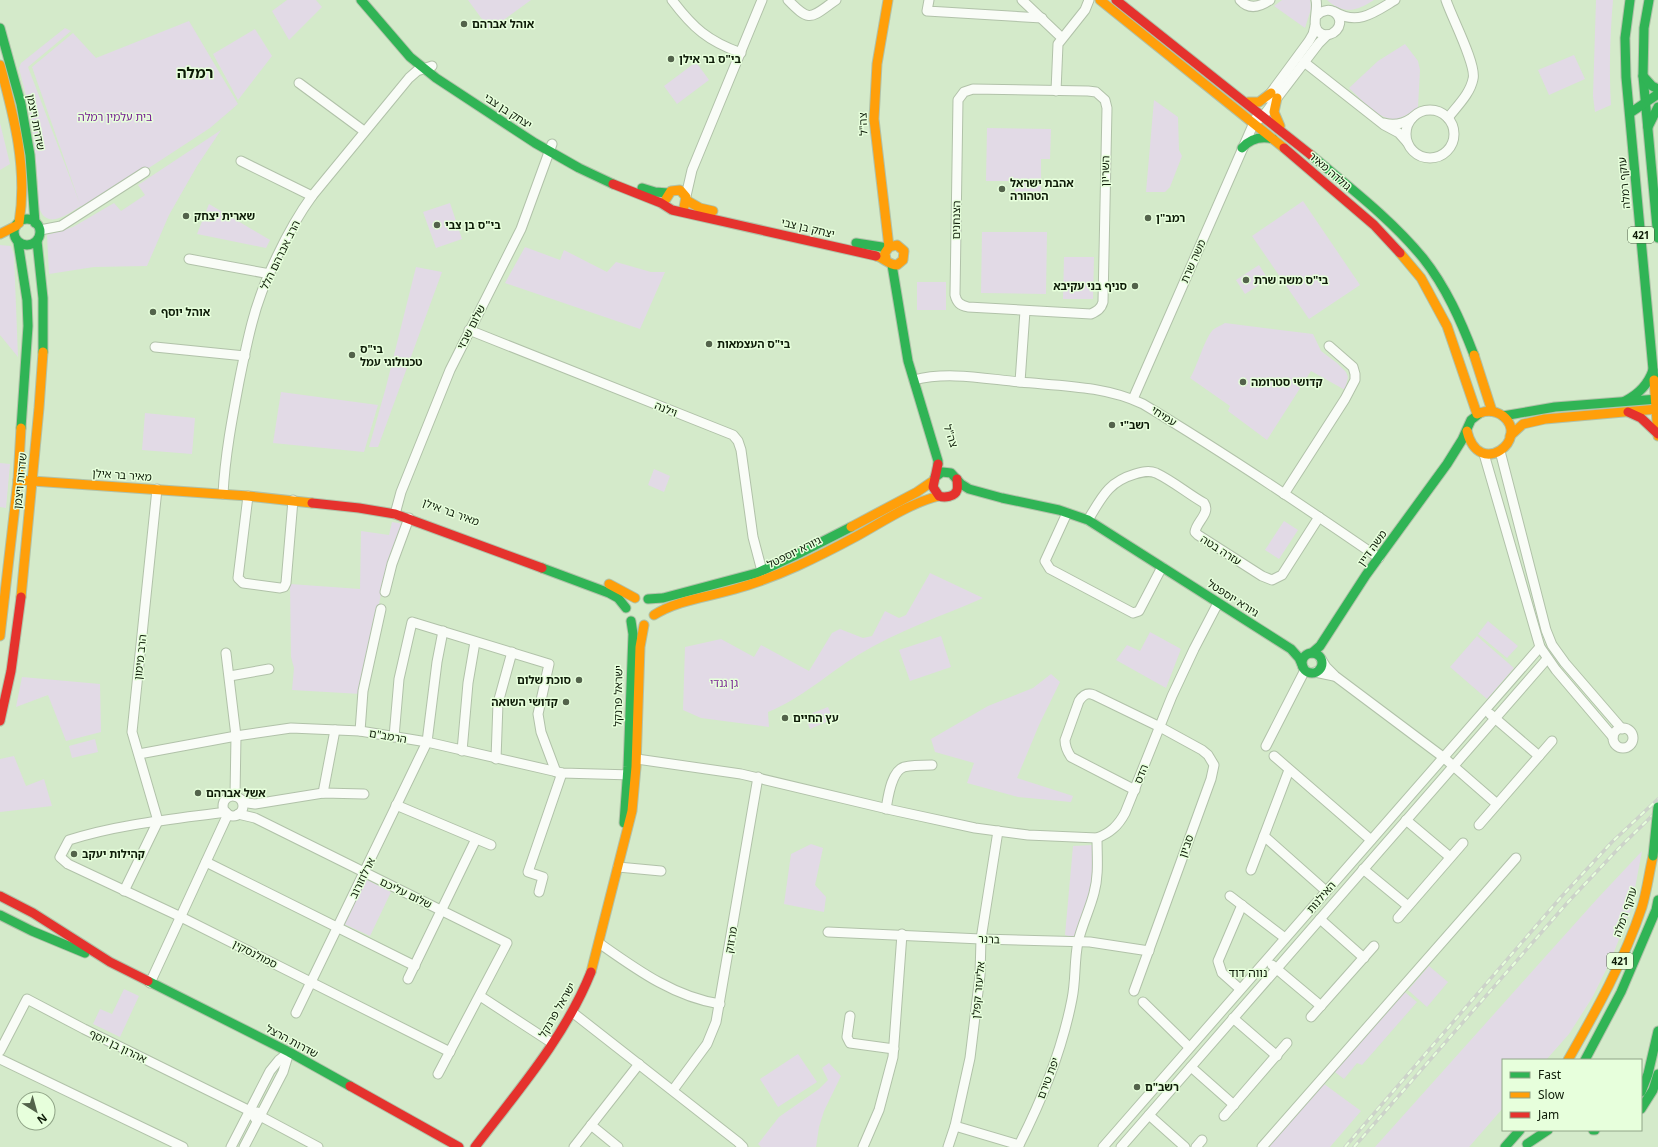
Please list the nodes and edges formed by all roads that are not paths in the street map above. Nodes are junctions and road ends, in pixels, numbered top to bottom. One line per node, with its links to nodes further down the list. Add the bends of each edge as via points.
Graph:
1 (361, 0): 36 (street, יצחק בן צבי, via 399,46)
2 (371, 0): 36 (street, יצחק בן צבי)
3 (672, 0): 33 (street, via 685,17 706,36)
4 (762, 0): 33 (street)
5 (788, 0): 6 (street, via 801,13 809,16)
6 (836, 0)
7 (888, 0): 74 (street, צה"ל, via 877,64 874,113)
8 (895, 0): 74 (street, צה"ל, via 884,65 881,118)
9 (929, 0): 26 (street, via 927,11)
10 (1022, 0): 26 (street)
11 (1089, 0): 23 (street)
12 (1100, 0): 22 (street, גולדה מאיר)
13 (1116, 0): 44 (street, גולדה מאיר)
14 (1240, 0): 15 (street, via 1256,7)
15 (1270, 0)
16 (1316, 0): 25 (street)
17 (1320, 0): 24 (street)
18 (1395, 0): 27 (street, via 1368,16)
19 (1446, 0): 50 (street, via 1474,76 1468,92)
20 (1630, 0): 47 (street, עוקף רמלה / 421, via 1625,52)
21 (1649, 0): 37 (street, 421, via 1644,35)
22 (1107, 6): 23 (street); 52 (street, גולדה מאיר)
23 (1085, 10): 32 (street)
24 (1332, 11): 25 (street, via 1322,11); 27 (street); 30 (street, via 1340,23)
25 (1316, 16): 28 (street)
26 (1042, 18): 32 (street)
27 (1354, 18): 30 (street)
28 (1315, 26): 31 (street, via 1320,33); 42 (street, via 1309,41)
29 (0, 28): 69 (street, שדרות ויצמן, via 21,104 30,155 33,208)
30 (1337, 30): 31 (street)
31 (1327, 35): 34 (street)
32 (1062, 38): 40 (street, via 1057,51)
33 (740, 53): 61 (street)
34 (1304, 62): 42 (street); 51 (street)
35 (0, 65): 68 (street, שדרות ויצמן, via 20,156 22,207)
36 (428, 67): 54 (street, הרב אברהם הלל, via 417,71 409,78); 58 (street, יצחק בן צבי)
37 (1643, 76): 39 (street); 43 (street, 421)
38 (299, 83): 54 (street)
39 (1658, 89)
40 (1056, 91): 79 (street, השריון, via 1096,92 1105,100 1107,108 1103,302 1102,307 1091,314); 79 (street, הצנחנים, via 973,89 964,92 958,100 956,301 961,306)
41 (1658, 94): 43 (street)
42 (1274, 95): 44 (street, via 1259,102); 46 (street); 55 (street, via 1273,112)
43 (1646, 101): 47 (street); 48 (street, 421)
44 (1248, 102): 46 (street, גולדה מאיר)
45 (1658, 106): 48 (street); 53 (street)
46 (1261, 113): 52 (street); 55 (street, גולדה מאיר)
47 (1630, 113): 48 (street); 84 (street, עוקף רמלה / 421)
48 (1647, 113): 53 (street, 421)
49 (1413, 117): 50 (street, via 1429,110 1439,112); 51 (street, via 1407,122 1395,125); 57 (street, via 1407,129)
50 (1448, 118): 57 (street, via 1454,134 1451,146 1443,154 1430,158 1423,157 1416,153)
51 (1381, 122): 57 (street)
52 (1254, 124): 56 (street, גולדה מאיר); 59 (street, משה שרת)
53 (1648, 129): 71 (street, 421)
54 (364, 131): 64 (street, הרב אברהם הלל)
55 (1284, 131): 91 (street, גולדה מאיר, via 1390,223 1434,272 1460,320)
56 (1274, 139): 59 (street, via 1258,138); 93 (street, גולדה מאיר, via 1374,225 1421,278 1447,326)
57 (1408, 142)
58 (551, 147): 63 (street, יצחק בן צבי, via 644,189 662,193); 66 (street, יצחק בן צבי, via 604,180); 80 (street, שלום שבזי, via 521,229)
59 (1242, 148): 87 (street, משה שרת)
60 (240, 162): 64 (street)
61 (694, 166): 63 (street); 65 (street)
62 (145, 172): 69 (street, via 61,226)
63 (671, 191): 65 (street, via 682,192); 66 (street, via 666,200)
64 (312, 196): 78 (street, הרב אברהם הלל)
65 (686, 198): 67 (street, via 683,208); 74 (street, יצחק בן צבי, via 700,208 881,248)
66 (668, 206): 67 (street, via 672,210)
67 (677, 210): 76 (street, יצחק בן צבי, via 880,257)
68 (17, 225): 69 (street, via 29,220); 70 (street); 72 (street, via 14,234)
69 (38, 226): 73 (street)
70 (0, 235): 72 (street)
71 (1658, 238)
72 (17, 240): 73 (street, via 26,245); 104 (street, שדרות ויצמן, via 28,300)
73 (37, 241): 105 (street, שדרות ויצמן, via 43,296 43,334)
74 (892, 247): 76 (street, via 885,254); 77 (street, via 904,251 905,257)
75 (189, 259): 78 (street)
76 (889, 262): 77 (street, via 897,265); 85 (street, צה"ל, via 901,326)
77 (902, 262): 85 (street, צה"ל, via 900,269)
78 (270, 274): 83 (street, הרב אברהם הלל, via 252,322)
79 (1025, 311): 86 (street)
80 (469, 330): 113 (street, שלום שבזי, via 450,370); 121 (street, וילנה, via 733,435 741,450 753,537)
81 (155, 346): 83 (street)
82 (1328, 346): 108 (street, via 1353,368 1355,380)
83 (245, 356): 107 (street, הרב אברהם הלל, via 228,439)
84 (1654, 368): 88 (street, עוקף רמלה / 421); 89 (street, via 1644,389)
85 (917, 379): 86 (street, עמיחי, via 947,376); 102 (street, צה"ל, via 948,465); 103 (street, צה"ל, via 937,453 938,468)
86 (1020, 382): 87 (street, עמיחי, via 1104,391)
87 (1133, 399): 108 (street, עמיחי)
88 (1657, 399): 89 (street); 90 (street, עוקף רמלה / 421)
89 (1625, 401): 94 (street, via 1555,407)
90 (1657, 409): 92 (street); 96 (street, עוקף רמלה / 421)
91 (1492, 411): 93 (street); 94 (street)
92 (1628, 412): 96 (street, via 1641,418); 97 (street, via 1523,424)
93 (1477, 414): 95 (street)
94 (1503, 416): 97 (street, via 1509,424)
95 (1467, 432): 98 (street, via 1467,438); 101 (street, משה דיין)
96 (1658, 435)
97 (1510, 436): 99 (street)
98 (1474, 449): 100 (street); 101 (street, משה דיין, via 1464,452)
99 (1500, 451): 100 (street, via 1495,454); 149 (street, via 1552,645)
100 (1484, 454): 134 (street)
101 (1446, 465): 118 (street, משה דיין)
102 (956, 477): 103 (street, via 942,472); 110 (street, via 955,494); 111 (street, גיורא יוספטל, via 969,489)
103 (934, 479): 110 (street, via 933,489); 121 (street, גיורא יוספטל, via 917,492 804,552)
104 (18, 480): 105 (street, מאיר בר אילן); 120 (street, שדרות ויצמן)
105 (32, 480): 106 (street, מאיר בר אילן); 147 (street, שדרות ויצמן, via 18,626)
106 (157, 489): 107 (street, מאיר בר אילן); 159 (street, הרב מימון, via 132,732)
107 (223, 494): 109 (street, מאיר בר אילן)
108 (1284, 494): 115 (street, עמיחי)
109 (248, 496): 112 (street, מאיר בר אילן); 112 (street, via 238,578 243,583 280,588 286,583); 113 (street, מאיר בר אילן, via 298,493 360,499)
110 (943, 497): 111 (street, גיורא יוספטל); 128 (street, גיורא יוספטל, via 922,500 776,575 666,607)
111 (1002, 498): 114 (street, גיורא יוספטל)
112 (293, 500): 113 (street, מאיר בר אילן)
113 (396, 510): 116 (street, מאיר בר אילן); 123 (street, מאיר בר אילן, via 613,585)
114 (1067, 513): 117 (street, גיורא יוספטל); 119 (street, via 1045,561 1050,569 1137,613)
115 (1319, 517): 117 (street, עזרה בטה, via 1282,575 1272,580 1198,535 1195,532 1196,527 1206,512 1204,503 1156,473 1146,471 1116,482 1103,496); 118 (street, עמיחי)
116 (409, 518): 122 (street); 127 (street, מאיר בר אילן, via 609,593 618,598)
117 (1088, 520): 119 (street, גיורא יוספטל)
118 (1379, 558): 138 (street, משה דיין)
119 (1162, 567): 125 (street, גיורא יוספטל)
120 (4, 570): 132 (street, שדרות ויצמן)
121 (762, 571): 124 (street, גיורא יוספטל, via 663,598)
122 (385, 592)
123 (635, 598): 124 (street); 127 (street)
124 (648, 599): 128 (street, via 654,606)
125 (1218, 603): 135 (street, גיורא יוספטל); 148 (street, הדס, via 1172,696)
126 (381, 608): 151 (street, via 363,690)
127 (626, 608): 129 (street)
128 (654, 615): 130 (street)
129 (630, 621): 130 (street); 163 (street, ישראל פרנקל)
130 (644, 625): 163 (street, ישראל פרנקל, via 640,647)
131 (443, 631): 133 (street); 153 (street, via 412,622 399,679); 156 (street, ארלוזורוב)
132 (0, 636)
133 (475, 642): 136 (street); 158 (street, via 468,683)
134 (1540, 647): 139 (street); 145 (street, האילנות)
135 (1291, 649): 138 (street, גיורא יוספטל); 141 (street, גיורא יוספטל)
136 (512, 652): 164 (street, via 498,703); 168 (street, via 549,664 538,714 541,732)
137 (226, 653): 143 (street)
138 (1315, 655): 141 (street, via 1302,661); 142 (street, via 1320,668); 144 (street)
139 (1547, 659): 146 (street, האילנות); 154 (street)
140 (269, 669): 143 (street)
141 (1304, 669): 142 (street); 157 (street)
142 (1315, 672): 144 (street)
143 (230, 676): 152 (street)
144 (1335, 676): 162 (street)
145 (1484, 710): 146 (street); 162 (street, האילנות)
146 (1495, 718): 161 (street); 166 (street, האילנות)
147 (0, 721)
148 (1160, 727): 171 (street, הדס); 171 (street, via 1091,693 1082,696 1079,701 1065,740 1065,747 1071,757); 222 (street, סביון, via 1202,750 1214,765)
149 (1622, 729): 154 (street, via 1616,731); 154 (street, via 1628,730 1632,735 1632,742 1628,746 1616,746)
150 (335, 730): 151 (street, הרמב"ם); 152 (street, הרמב"ם, via 291,728); 172 (street)
151 (360, 731): 153 (street, הרמב"ם)
152 (236, 736): 159 (street, הרמב"ם); 174 (street)
153 (394, 737): 156 (street, הרמב"ם)
154 (1613, 737)
155 (1552, 741): 161 (street)
156 (427, 742): 158 (street, הרמב"ם); 176 (street, ארלוזורוב)
157 (1266, 746)
158 (462, 751): 164 (street, הרמב"ם)
159 (139, 754): 183 (street, הרב מימון)
160 (1274, 756): 167 (street)
161 (1539, 756): 175 (street)
162 (1443, 757): 166 (street); 190 (street, האילנות)
163 (632, 758): 169 (street, ישראל פרנקל); 170 (street)
164 (496, 759): 168 (street, הרמב"ם)
165 (932, 765): 178 (street, via 902,768 898,771 892,780)
166 (1454, 765): 175 (street); 182 (street, האילנות)
167 (1289, 770): 187 (street); 190 (street)
168 (559, 773): 169 (street, הרמב"ם); 203 (street, via 528,872 543,876)
169 (631, 775): 196 (street, ישראל פרנקל, via 632,811)
170 (758, 777): 178 (street); 235 (street, מרזוק)
171 (1134, 790): 188 (street, הדס, via 1120,822 1107,834)
172 (323, 793): 173 (street); 174 (street, via 255,804)
173 (364, 794)
174 (238, 798): 179 (street, via 226,800 224,805); 181 (street, via 243,807)
175 (1497, 804): 184 (street)
176 (396, 805): 189 (street); 200 (street, ארלוזורוב)
177 (1658, 807): 252 (street, עוקף רמלה / 421, bridge, via 1653,856 1642,906 1615,972 1591,1022)
178 (886, 809): 186 (street)
179 (227, 813): 180 (street); 181 (street); 185 (street)
180 (210, 814): 183 (street); 185 (street, via 216,817)
181 (238, 814): 200 (street, שלום עליכם, via 254,818)
182 (1406, 820): 193 (street); 197 (street, האילנות)
183 (158, 821): 201 (street); 201 (street, סמולנסקין, via 69,840 60,857 68,864)
184 (1479, 825)
185 (222, 829): 195 (street)
186 (998, 832): 188 (street); 218 (street, אליעזר קפלן)
187 (1264, 836): 198 (street); 202 (street)
188 (1097, 838): 219 (street, via 1096,882)
189 (476, 839): 192 (street); 209 (street)
190 (1371, 840): 202 (street, האילנות)
191 (1463, 843): 193 (street)
192 (492, 845)
193 (1450, 857): 208 (street)
194 (1516, 858): 287 (street)
195 (206, 862): 211 (street); 214 (street)
196 (618, 867): 199 (street); 220 (street, ישראל פרנקל)
197 (1363, 869): 208 (street); 213 (street, האילנות)
198 (1251, 870)
199 (661, 871)
200 (364, 873): 209 (street, שלום עליכם); 214 (street, ארלוזורוב)
201 (124, 890): 211 (street, סמולנסקין)
202 (1326, 891): 217 (street, האילנות)
203 (539, 892)
204 (0, 896): 225 (street, שדרות הרצל, via 33,913)
205 (1230, 896): 207 (street)
206 (1658, 900): 253 (street, 421, via 1621,992)
207 (1242, 905): 217 (street); 231 (street, via 1218,961 1222,973)
208 (1408, 906): 212 (street)
209 (442, 910): 226 (street); 233 (street, שלום עליכם, via 507,943)
210 (0, 915): 225 (street, שדרות הרצל, via 39,934)
211 (181, 917): 229 (street); 230 (street, סמולנסקין)
212 (1398, 918)
213 (1320, 919): 223 (street); 227 (street, האילנות)
214 (337, 928): 226 (street); 230 (street, ארלוזורוב)
215 (828, 932): 216 (street, ברנר)
216 (902, 934): 218 (street, ברנר); 246 (street)
217 (1285, 938): 224 (street, האילנות)
218 (981, 939): 219 (street, ברנר); 267 (street, אליעזר קפלן, via 980,975 970,1058)
219 (1078, 942): 222 (street, ברנר); 272 (street, יפת טירם, via 1072,999 1062,1039 1045,1089)
220 (600, 943): 235 (street, via 632,966 670,988 697,999); 237 (street, ישראל פרנקל, via 582,994)
221 (1374, 946): 223 (street)
222 (1149, 951): 232 (street, סביון)
223 (1364, 958): 236 (street)
224 (1266, 960): 227 (street); 231 (street, האילנות)
225 (110, 962): 229 (street, שדרות הרצל)
226 (414, 966): 228 (street)
227 (1276, 969): 236 (street); 241 (street, האילנות)
228 (408, 979)
229 (150, 982): 248 (street, שדרות הרצל)
230 (311, 982): 238 (street, ארלוזורוב); 249 (street, סמולנסקין)
231 (1240, 989): 245 (street, האילנות)
232 (1134, 990)
233 (480, 996): 243 (street); 249 (street)
234 (1143, 1002): 245 (street)
235 (720, 1004): 259 (street, מרזוק, via 713,1033)
236 (1321, 1006): 240 (street)
237 (572, 1012): 243 (street, ישראל פרנקל); 254 (street)
238 (296, 1013)
239 (850, 1016): 246 (street, via 847,1037 850,1043)
240 (1310, 1017)
241 (1233, 1018): 250 (street); 255 (street, האילנות)
242 (1658, 1031): 258 (street)
243 (552, 1043): 278 (street, ישראל פרנקל)
244 (1288, 1043): 250 (street)
245 (1190, 1047): 284 (street, האילנות)
246 (894, 1049): 282 (street, via 879,1110)
247 (0, 1051): 262 (street, אהרון בן יוסף, via 27,999 84,1029)
248 (289, 1052): 262 (street, via 270,1071); 265 (street, via 283,1072); 277 (street, שדרות הרצל)
249 (450, 1052): 256 (street)
250 (1277, 1056): 260 (street)
251 (0, 1059): 273 (street)
252 (1569, 1059)
253 (1587, 1059)
254 (639, 1064): 259 (street); 266 (street)
255 (1191, 1067): 260 (street); 263 (street, האילנות)
256 (438, 1074)
257 (1658, 1074): 261 (street, via 1653,1090)
258 (1642, 1089)
259 (673, 1090): 281 (street)
260 (1234, 1105): 264 (street)
261 (1642, 1107)
262 (251, 1108): 265 (street, אהרון בן יוסף); 274 (street)
263 (1149, 1115): 285 (street, האילנות); 286 (street)
264 (1224, 1116)
265 (259, 1119): 275 (street); 276 (street, אהרון בן יוסף)
266 (591, 1125): 279 (street); 280 (street)
267 (955, 1126): 272 (street, יפת טירם); 283 (street, אליעזר קפלן)
268 (1519, 1131): 288 (street)
269 (1537, 1131): 271 (street)
270 (1547, 1131): 271 (street)
271 (1526, 1145)
272 (1019, 1146)
273 (183, 1147)
274 (231, 1147)
275 (244, 1147)
276 (318, 1147)
277 (459, 1147)
278 (475, 1147)
279 (574, 1147)
280 (618, 1147)
281 (743, 1147)
282 (863, 1147)
283 (948, 1147)
284 (1103, 1147)
285 (1121, 1147)
286 (1185, 1147)
287 (1262, 1147)
288 (1505, 1147)

